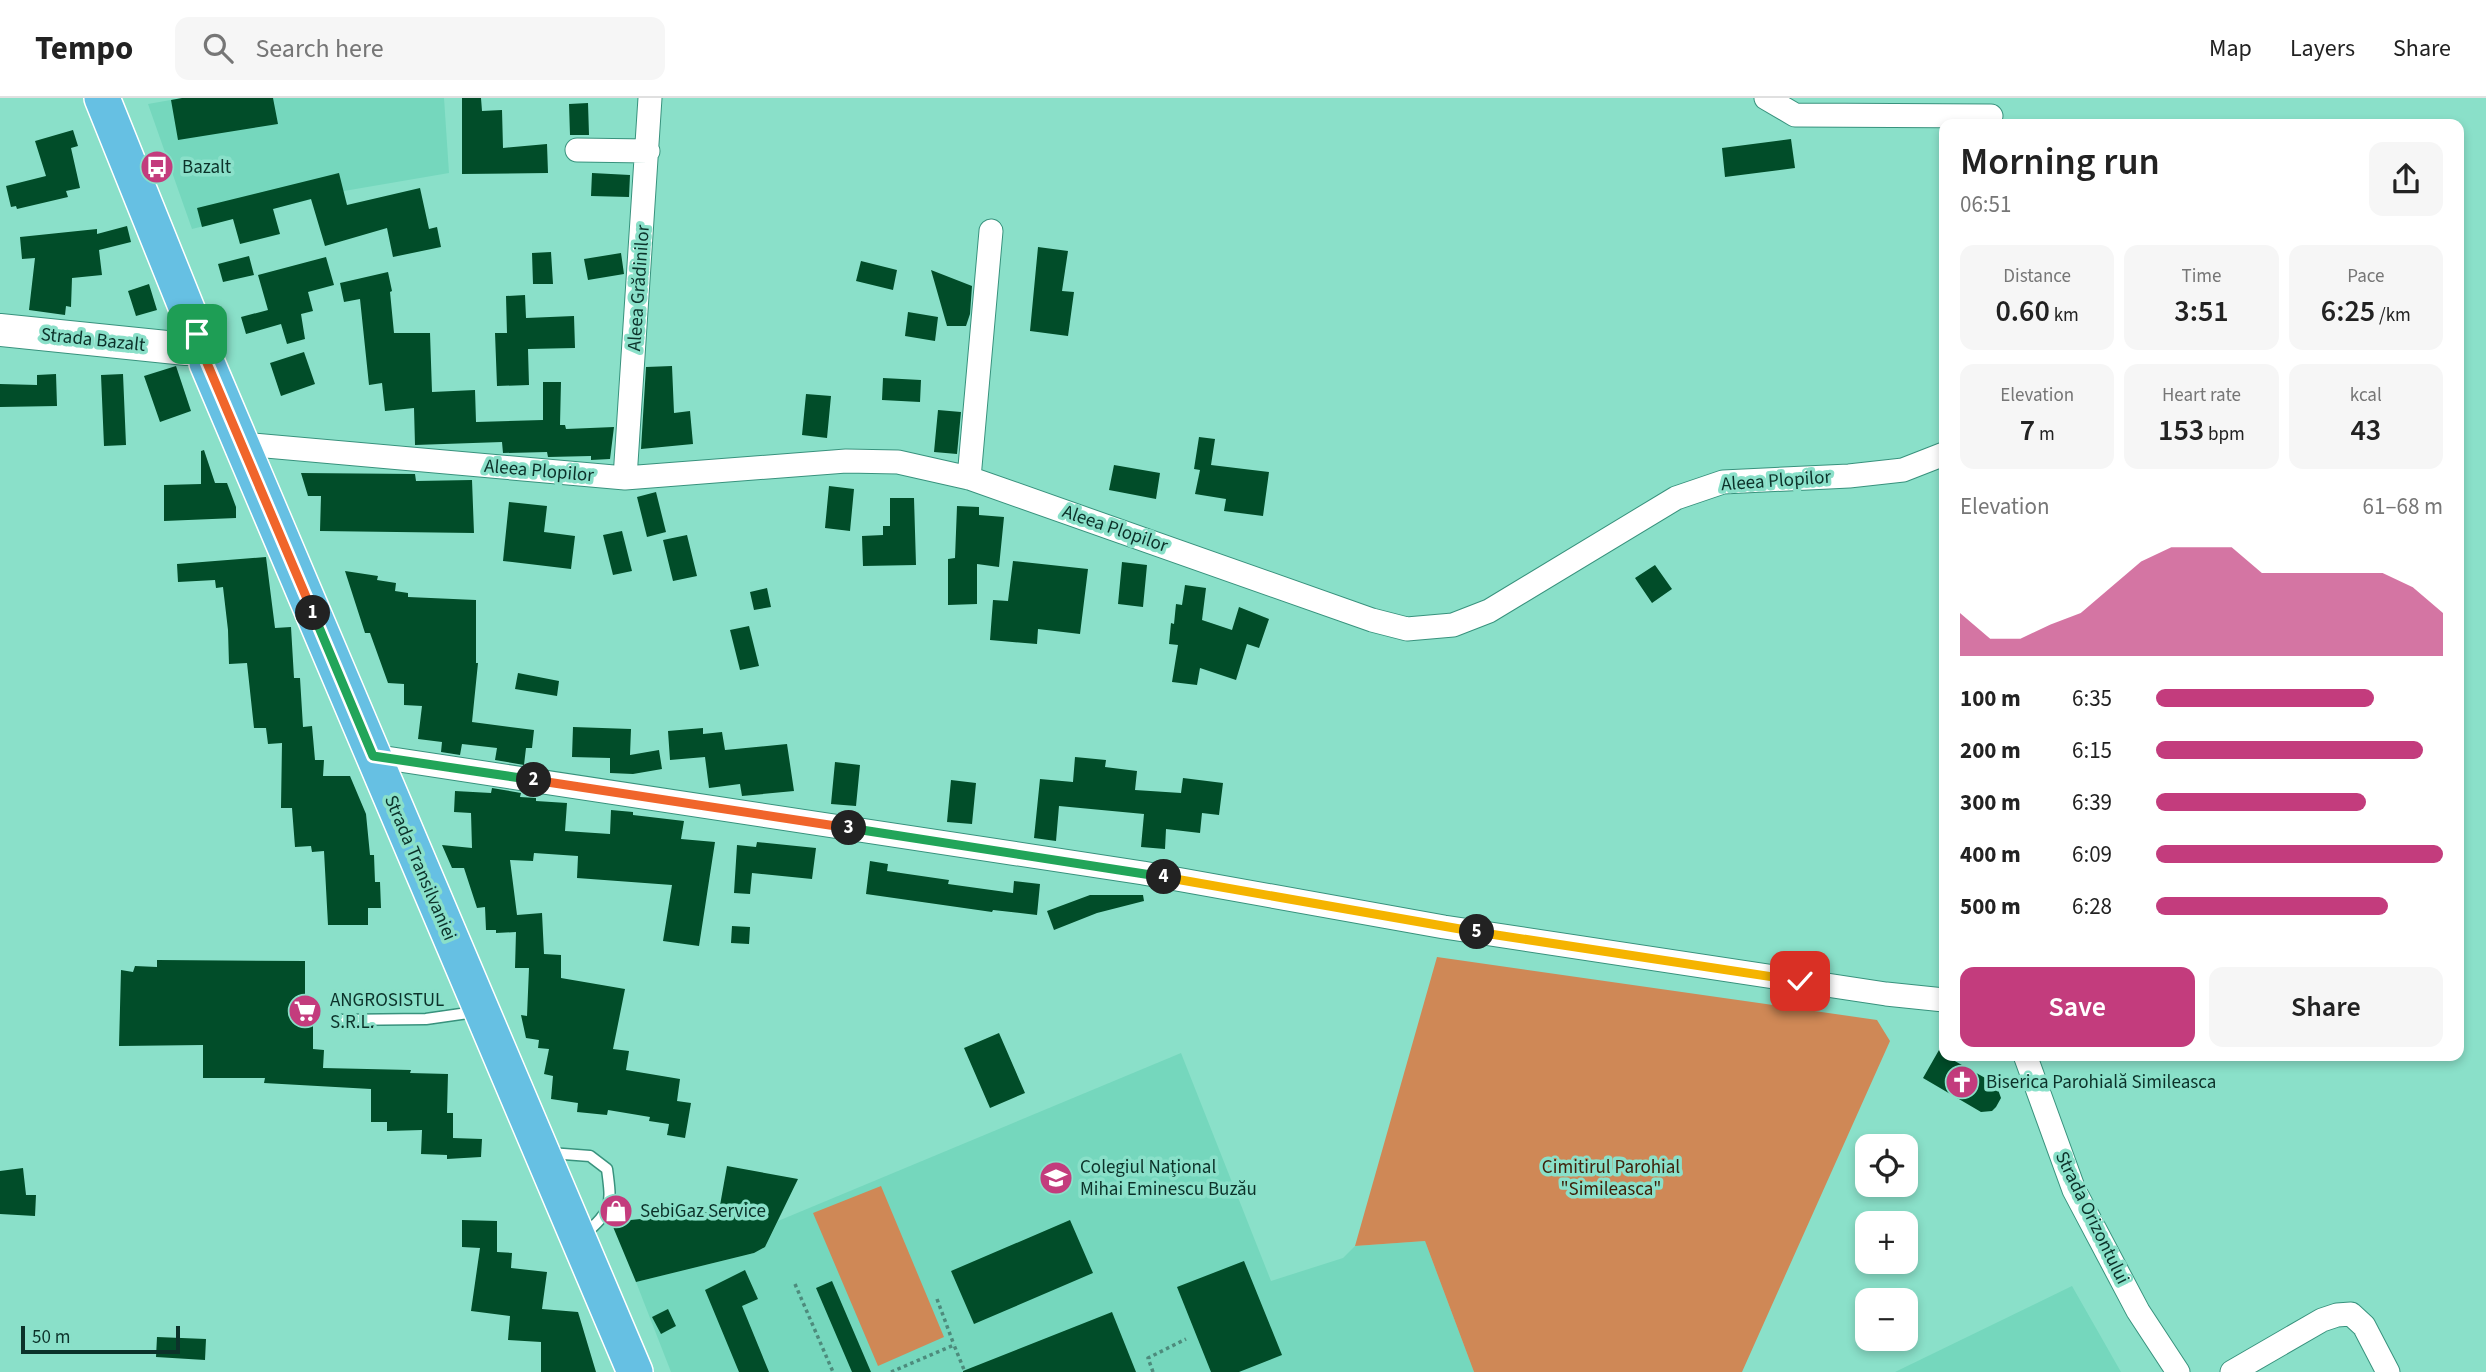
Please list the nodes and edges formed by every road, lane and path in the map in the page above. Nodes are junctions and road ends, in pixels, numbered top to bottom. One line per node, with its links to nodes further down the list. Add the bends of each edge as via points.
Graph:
1 (102, 98): 9 (main road, Strada Transilvaniei)
2 (650, 98): 6 (street, Aleea Grădinilor)
3 (1766, 98): 4 (street, via 1795,115)
4 (1991, 113)
5 (577, 150): 6 (street)
6 (648, 151): 12 (street, Aleea Grădinilor)
7 (991, 231): 13 (street)
8 (0, 330): 9 (main road, Strada Bazalt)
9 (197, 348): 10 (main road, Strada Transilvaniei)
10 (242, 444): 12 (street, Aleea Plopilor); 14 (main road, Strada Transilvaniei)
11 (1939, 456): 13 (street, Aleea Plopilor, via 1903,470 1723,482 1676,498 1489,611 1453,625 1408,629)
12 (625, 478): 13 (street, Aleea Plopilor, via 873,461)
13 (968, 478)
14 (373, 756): 15 (street, via 1143,873 1457,929); 16 (main road, Strada Transilvaniei)
15 (1939, 999)
16 (481, 1012): 17 (lane, via 426,1019); 19 (main road, Strada Transilvaniei)
17 (338, 1020)
18 (2027, 1061): 30 (street, Strada Orizontului, via 2074,1190 2138,1311)
19 (541, 1152): 20 (main road, Strada Transilvaniei); 20 (lane, via 590,1156 607,1169 611,1199 604,1217)
20 (579, 1239): 25 (main road, Strada Transilvaniei)
21 (795, 1284): 26 (path)
22 (937, 1299): 24 (path)
23 (1186, 1339): 29 (path, via 1148,1359)
24 (954, 1345): 27 (path); 28 (path)
25 (635, 1372)
26 (834, 1372)
27 (891, 1372)
28 (965, 1372)
29 (1153, 1372)
30 (2178, 1372)
31 (2232, 1372): 32 (street, via 2322,1320 2351,1314 2373,1339)
32 (2388, 1372)

